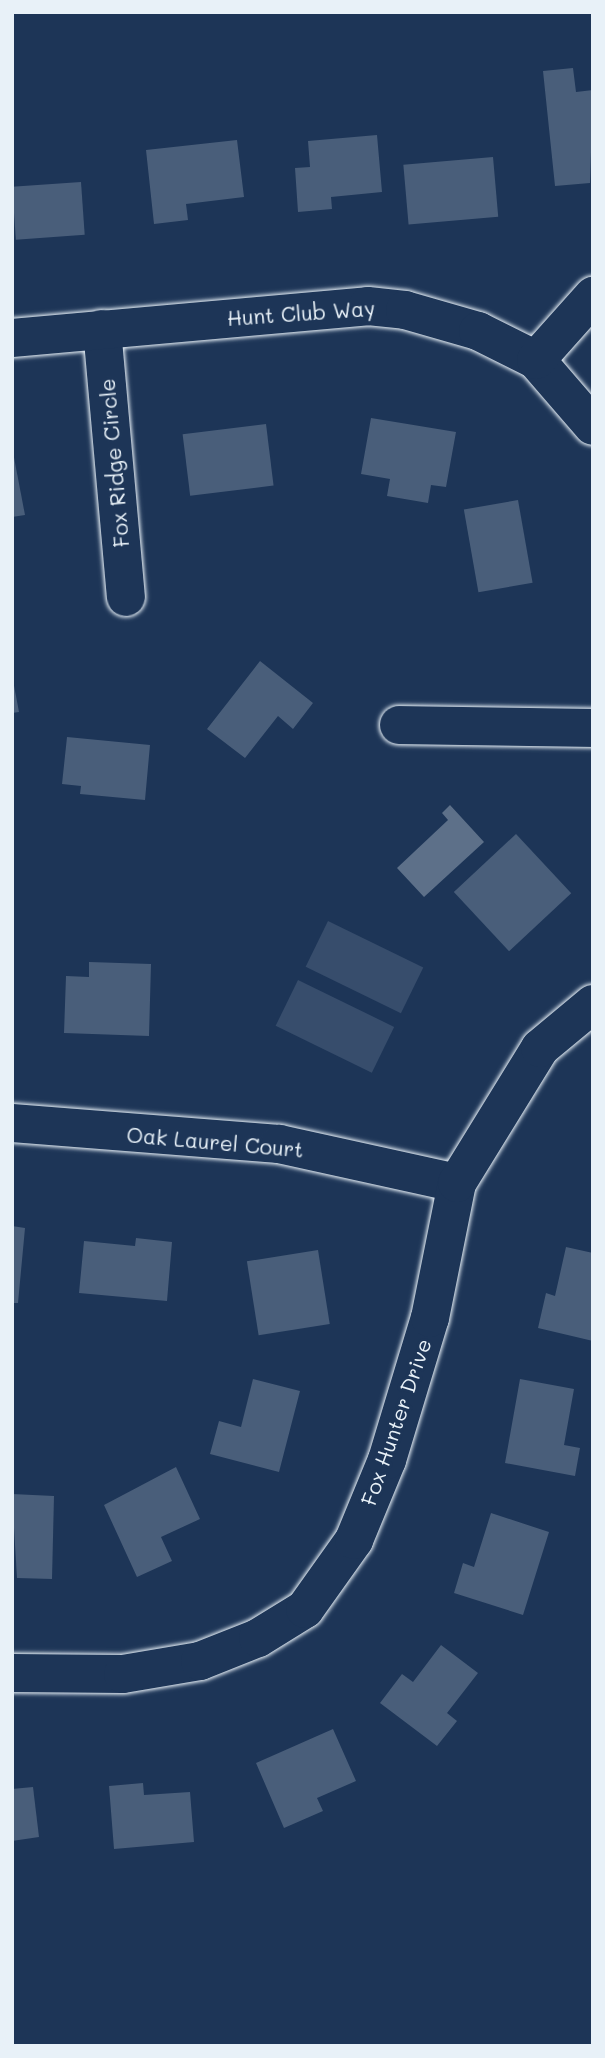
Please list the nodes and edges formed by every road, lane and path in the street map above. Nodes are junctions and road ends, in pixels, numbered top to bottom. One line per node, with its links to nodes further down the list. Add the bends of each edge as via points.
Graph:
1 (593, 296): 4 (street)
2 (102, 329): 3 (street, Hunt Club Way); 4 (street, Hunt Club Way, via 368,306 443,318); 6 (street, Fox Ridge Circle)
3 (12, 338)
4 (536, 360): 5 (street, Hunt Club Way)
5 (593, 426)
6 (126, 597)
7 (399, 725): 8 (street)
8 (593, 729)
9 (593, 1004): 11 (street, Fox Hunter Drive, via 540,1048)
10 (12, 1123): 11 (street, Oak Laurel Court, via 279,1144)
11 (457, 1183): 12 (street, Fox Hunter Drive, via 430,1318 387,1460 354,1540 305,1609 258,1638 200,1661 123,1674)
12 (12, 1673)

